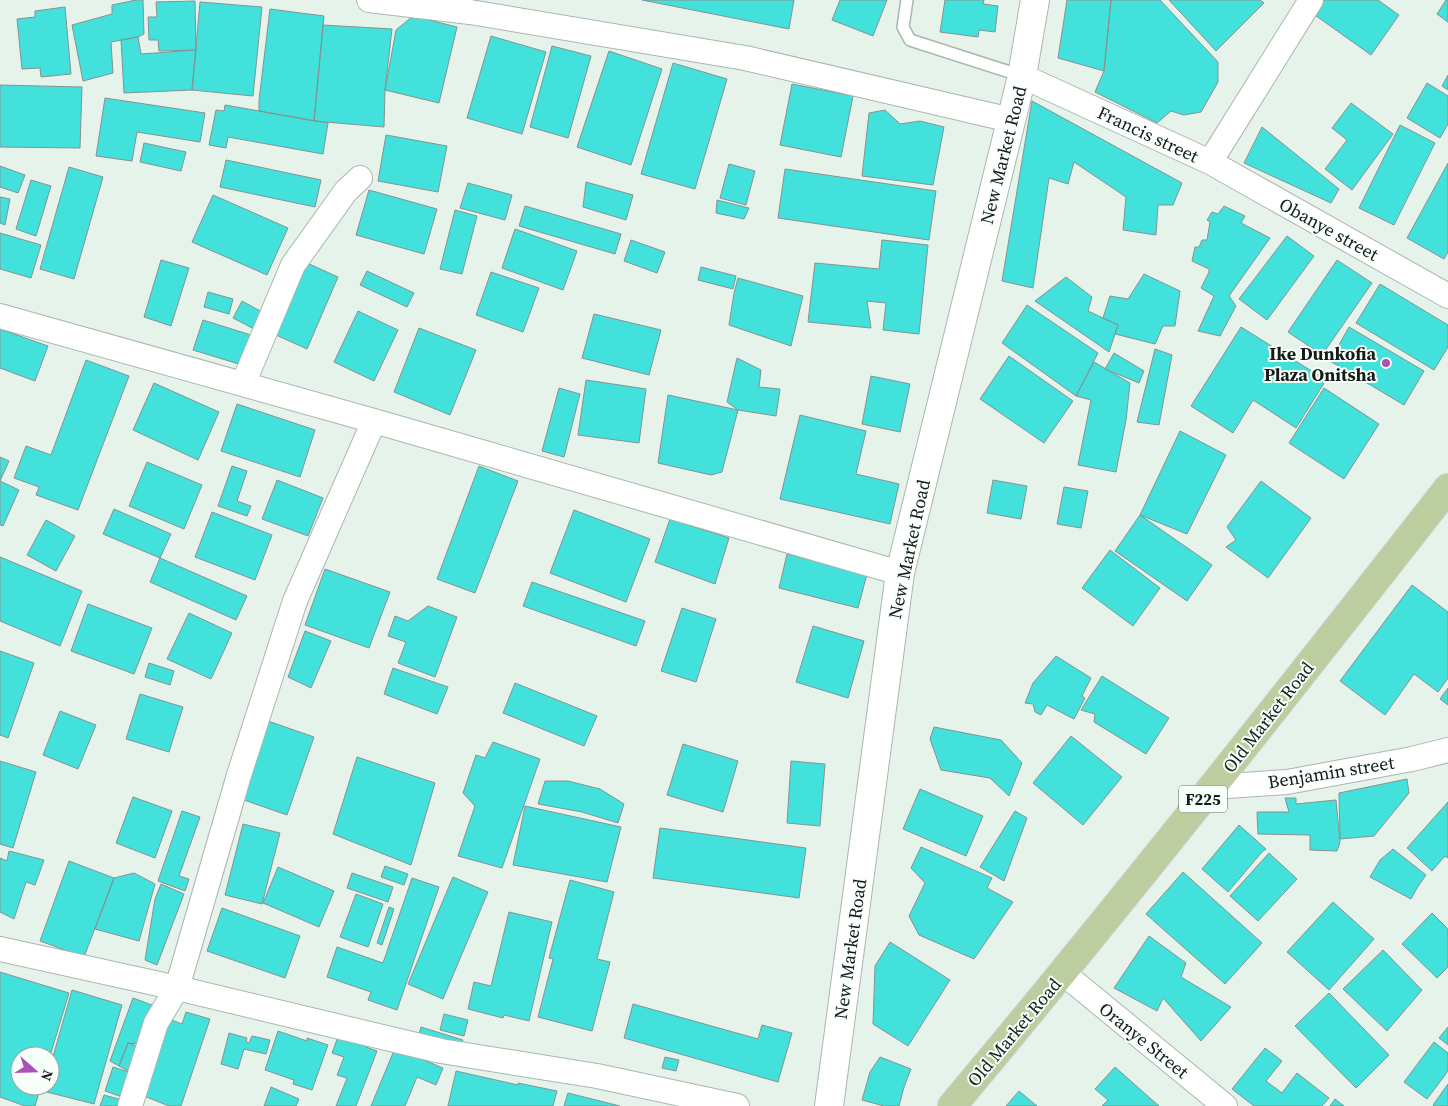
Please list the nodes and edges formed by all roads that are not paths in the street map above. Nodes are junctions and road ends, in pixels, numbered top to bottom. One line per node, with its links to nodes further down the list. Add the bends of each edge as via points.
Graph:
1 (369, 0): 6 (street, via 470,12 745,58)
2 (907, 0): 5 (lane, via 903,27 910,40)
3 (1035, 0): 5 (street, New Market Road)
4 (1311, 0): 7 (street, Francis street)
5 (1022, 76): 6 (street, New Market Road); 7 (street, Francis street)
6 (1011, 120): 14 (street, New Market Road)
7 (1210, 162): 9 (street, Obanye street)
8 (360, 178): 11 (street, via 346,191 293,265)
9 (1448, 296)
10 (0, 316): 11 (street)
11 (243, 384): 12 (street)
12 (374, 421): 14 (street); 19 (street, via 296,601 239,775)
13 (1448, 488): 16 (main road, Old Market Road / F225)
14 (900, 573): 22 (street, New Market Road)
15 (1448, 750): 16 (street, Benjamin street, via 1287,782)
16 (1213, 787): 18 (main road, Old Market Road / F225)
17 (0, 949): 19 (street)
18 (1063, 973): 23 (main road, Old Market Road / F225); 24 (street, Oranye Street)
19 (177, 988): 20 (street, via 156,1023); 21 (street, via 441,1051 597,1076)
20 (130, 1106)
21 (737, 1106)
22 (829, 1106)
23 (952, 1106)
24 (1225, 1106)

